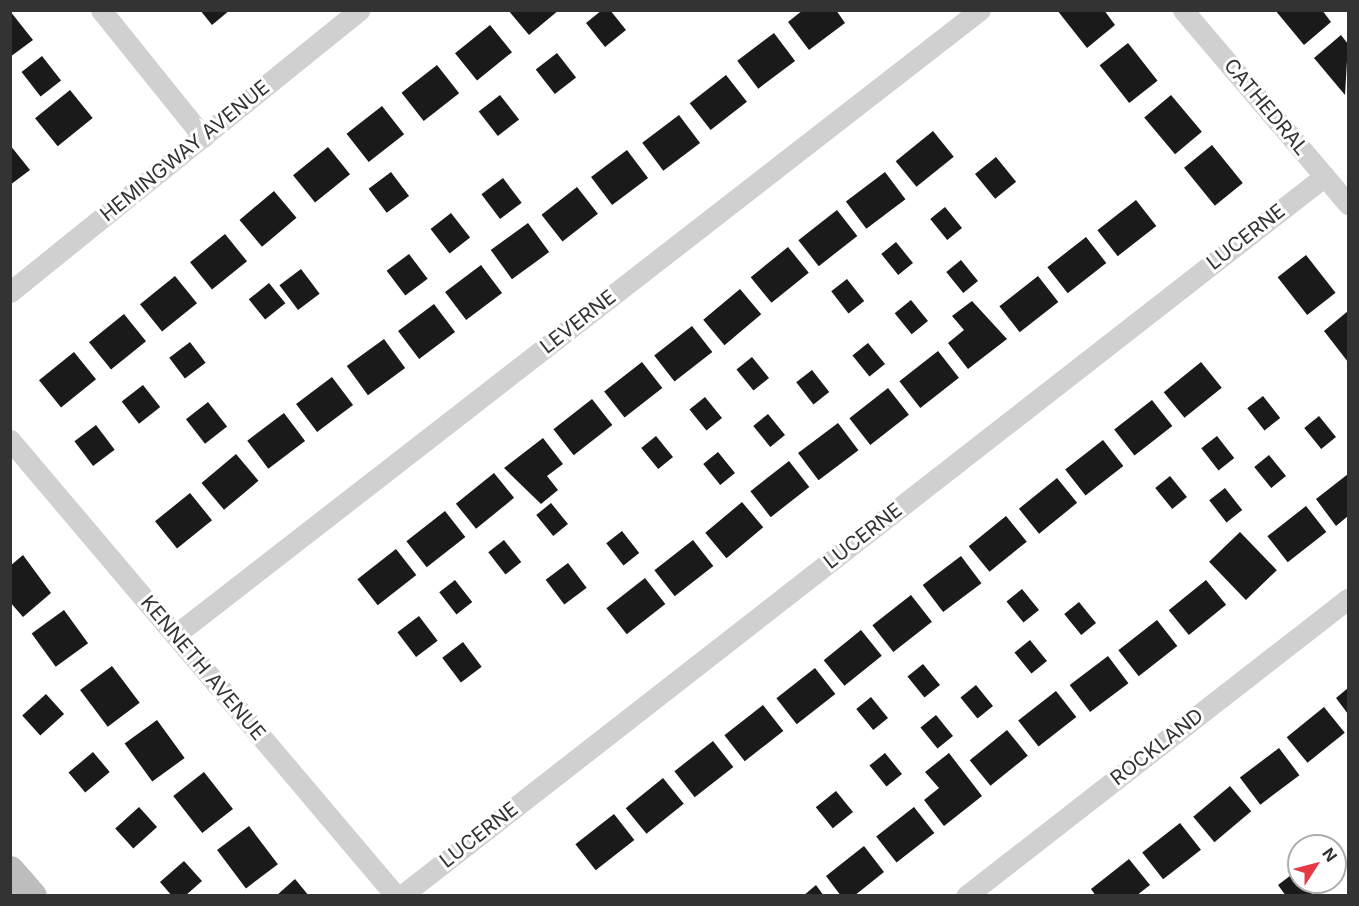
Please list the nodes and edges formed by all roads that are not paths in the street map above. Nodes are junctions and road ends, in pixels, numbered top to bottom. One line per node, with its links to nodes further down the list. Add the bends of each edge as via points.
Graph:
1 (101, 10): 5 (street)
2 (360, 10): 5 (street, HEMINGWAY AVENUE)
3 (980, 10): 11 (street, LEVERNE)
4 (1183, 10): 6 (street, CATHEDRAL)
5 (202, 137): 8 (street, HEMINGWAY AVENUE)
6 (1325, 176): 7 (street, CATHEDRAL); 15 (street, LUCERNE)
7 (1348, 204)
8 (10, 292)
9 (10, 440): 11 (street, KENNETH AVENUE)
10 (1348, 598): 16 (street, ROCKLAND)
11 (175, 635): 14 (street, KENNETH AVENUE)
12 (10, 871): 13 (main road)
13 (32, 896)
14 (396, 896)
15 (401, 896)
16 (966, 896)

